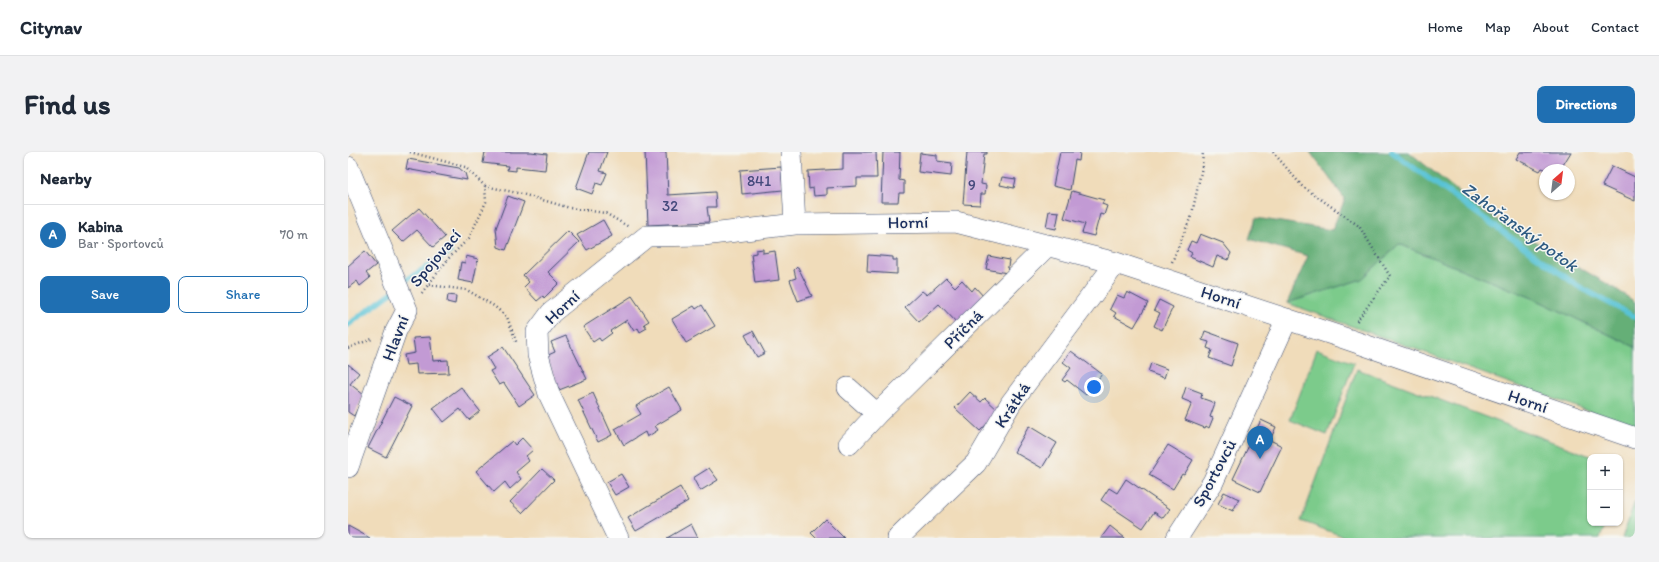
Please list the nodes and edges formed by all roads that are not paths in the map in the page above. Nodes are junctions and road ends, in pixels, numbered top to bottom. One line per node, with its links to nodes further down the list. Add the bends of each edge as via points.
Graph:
1 (791, 152): 3 (street)
2 (348, 167): 11 (street, Hlavní, via 404,301)
3 (795, 224): 4 (street, Horní, via 956,222); 12 (street, Horní, via 703,235 647,236 551,313 537,332 538,355 549,394)
4 (1048, 245): 5 (street, Horní); 8 (street, Příčná)
5 (1116, 263): 6 (street, Horní); 13 (street, Krátká, via 1011,403 976,463)
6 (1287, 319): 9 (street, Horní); 14 (street, Sportovců, via 1214,482)
7 (848, 388): 8 (street)
8 (877, 414): 10 (street, Příčná)
9 (1635, 438)
10 (849, 444)
11 (348, 467)
12 (618, 538)
13 (898, 538)
14 (1177, 538)

